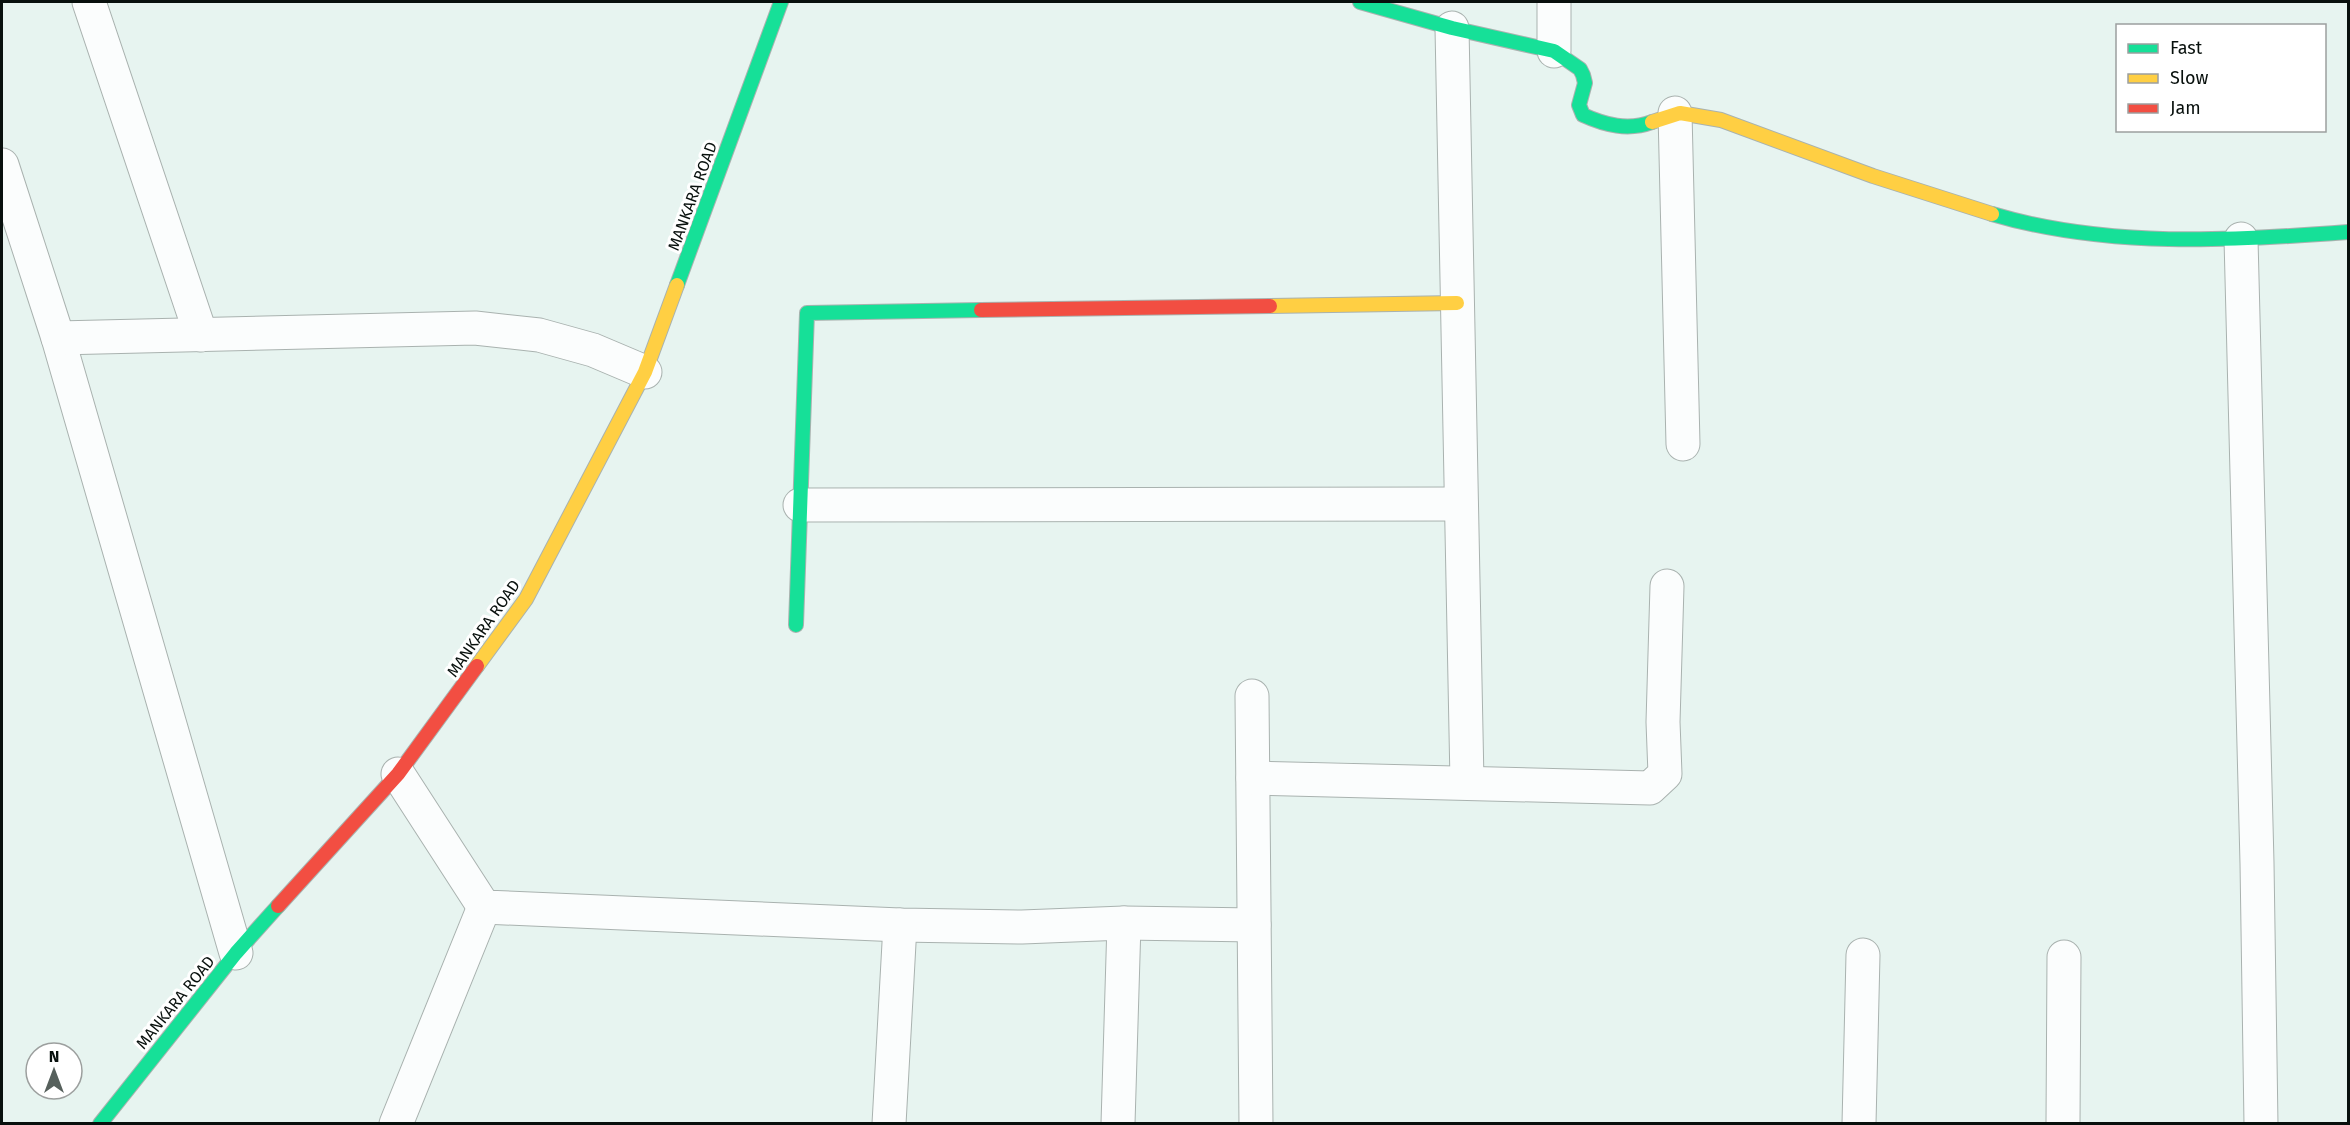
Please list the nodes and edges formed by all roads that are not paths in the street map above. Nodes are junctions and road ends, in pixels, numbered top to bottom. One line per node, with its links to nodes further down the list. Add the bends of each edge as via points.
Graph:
1 (89, 2): 12 (street)
2 (782, 2): 14 (street, MANKARA ROAD)
3 (1360, 2): 5 (street)
4 (1554, 2): 6 (street)
5 (1452, 28): 6 (street); 11 (street)
6 (1554, 51): 7 (street, via 1583,75 1579,105 1583,115 1619,127 1641,125)
7 (1675, 114): 10 (street, via 1721,120 1904,189 2022,222 2188,240); 15 (street)
8 (2, 165): 13 (street)
9 (2349, 232): 10 (street)
10 (2241, 239): 38 (street)
11 (1457, 303): 16 (street); 17 (street, via 807,313)
12 (201, 335): 13 (street); 14 (street, via 475,328 539,335 593,350)
13 (58, 338): 28 (street)
14 (645, 372): 21 (street, MANKARA ROAD, via 526,599)
15 (1683, 444)
16 (1461, 504): 17 (street); 23 (street)
17 (801, 505): 19 (street)
18 (1667, 586): 23 (street, via 1665,774 1650,788)
19 (796, 625)
20 (1252, 696): 22 (street)
21 (398, 774): 24 (street); 28 (street, MANKARA ROAD)
22 (1253, 778): 23 (street); 27 (street)
23 (1467, 782)
24 (484, 907): 26 (street); 32 (street)
25 (1124, 923): 26 (street, via 1022,927); 27 (street); 34 (street)
26 (900, 925): 33 (street)
27 (1254, 925): 35 (street)
28 (236, 953): 31 (street, MANKARA ROAD)
29 (1863, 955): 36 (street)
30 (2064, 957): 37 (street)
31 (100, 1124)
32 (396, 1124)
33 (889, 1124)
34 (1118, 1124)
35 (1257, 1124)
36 (1859, 1124)
37 (2063, 1124)
38 (2261, 1124)

